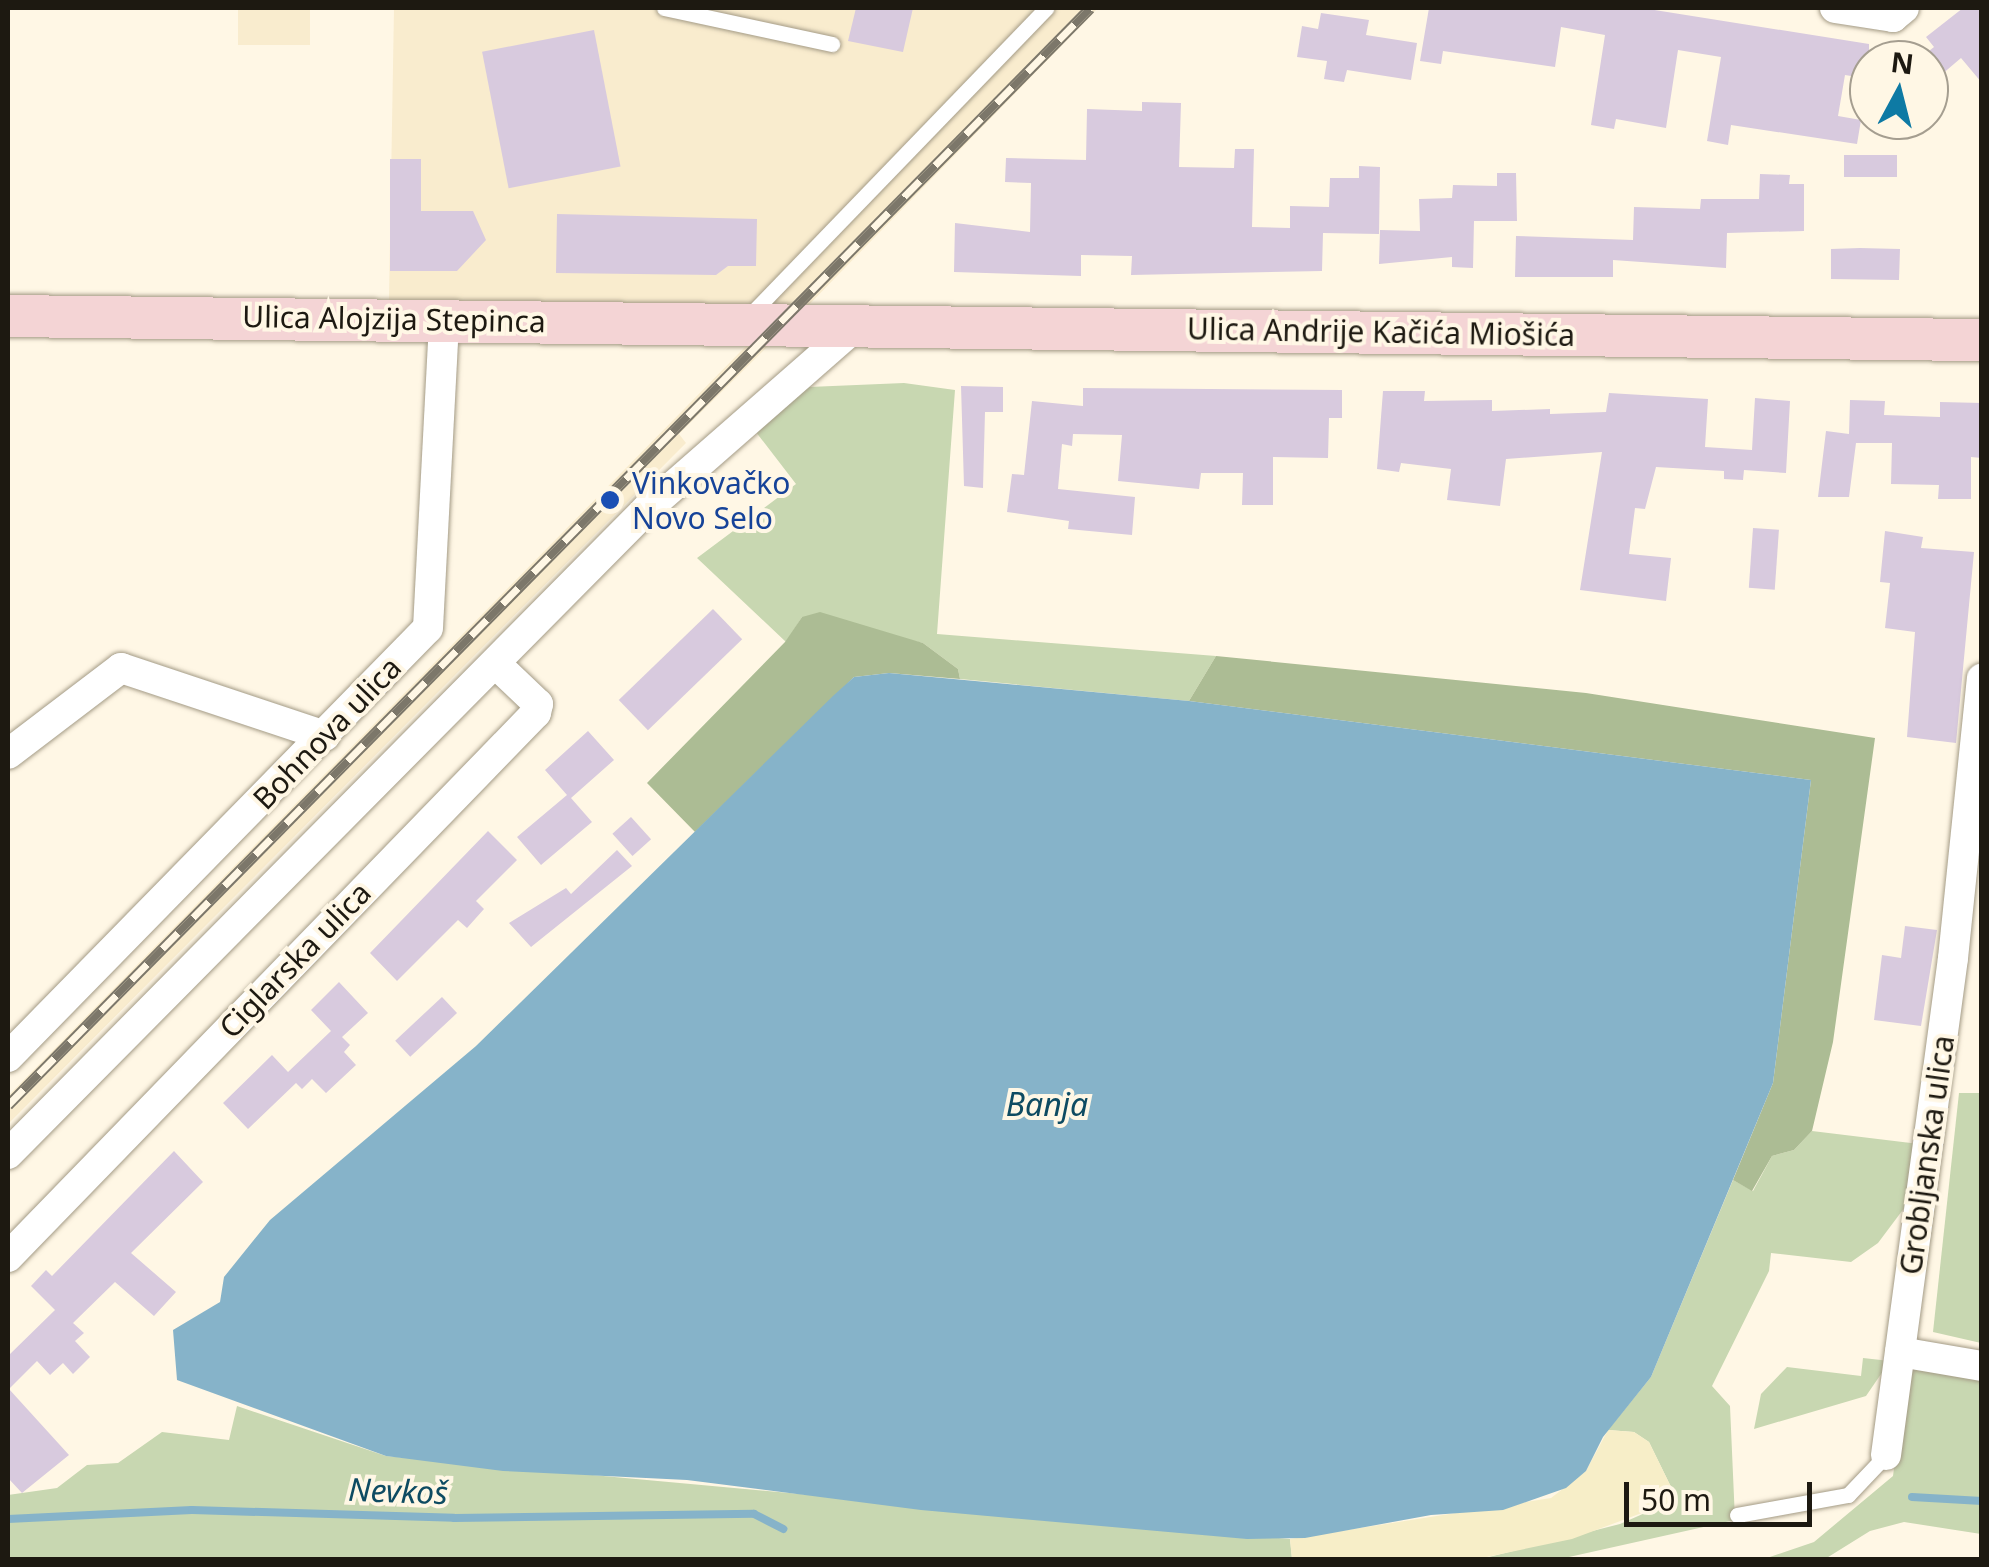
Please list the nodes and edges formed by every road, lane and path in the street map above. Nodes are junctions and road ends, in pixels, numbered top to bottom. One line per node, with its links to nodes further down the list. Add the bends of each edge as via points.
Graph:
1 (664, 8): 5 (lane)
2 (1046, 8): 8 (lane)
3 (1835, 8): 4 (street, via 1893,17)
4 (1904, 8)
5 (832, 44)
6 (8, 316): 7 (main road, Ulica Alojzija Stepinca)
7 (444, 320): 8 (main road, Ulica Alojzija Stepinca); 13 (street, Bohnova ulica, via 428,628)
8 (762, 323): 9 (main road, Ulica Andrije Kačića Miošića)
9 (856, 326): 10 (main road, Ulica Andrije Kačića Miošića); 11 (street, via 648,509)
10 (1982, 340)
11 (495, 663): 17 (street); 18 (street, Ciglarska ulica, via 538,704 536,713)
12 (1982, 678): 15 (street, Grobljanska ulica)
13 (325, 736): 14 (street, via 120,668); 16 (street, Bohnova ulica)
14 (8, 754)
15 (1967, 960): 19 (street, Grobljanska ulica)
16 (8, 1056)
17 (8, 1154)
18 (8, 1257)
19 (1900, 1352): 20 (street); 21 (street, Grobljanska ulica)
20 (1982, 1366)
21 (1886, 1455): 22 (lane, via 1848,1495)
22 (1737, 1515)

